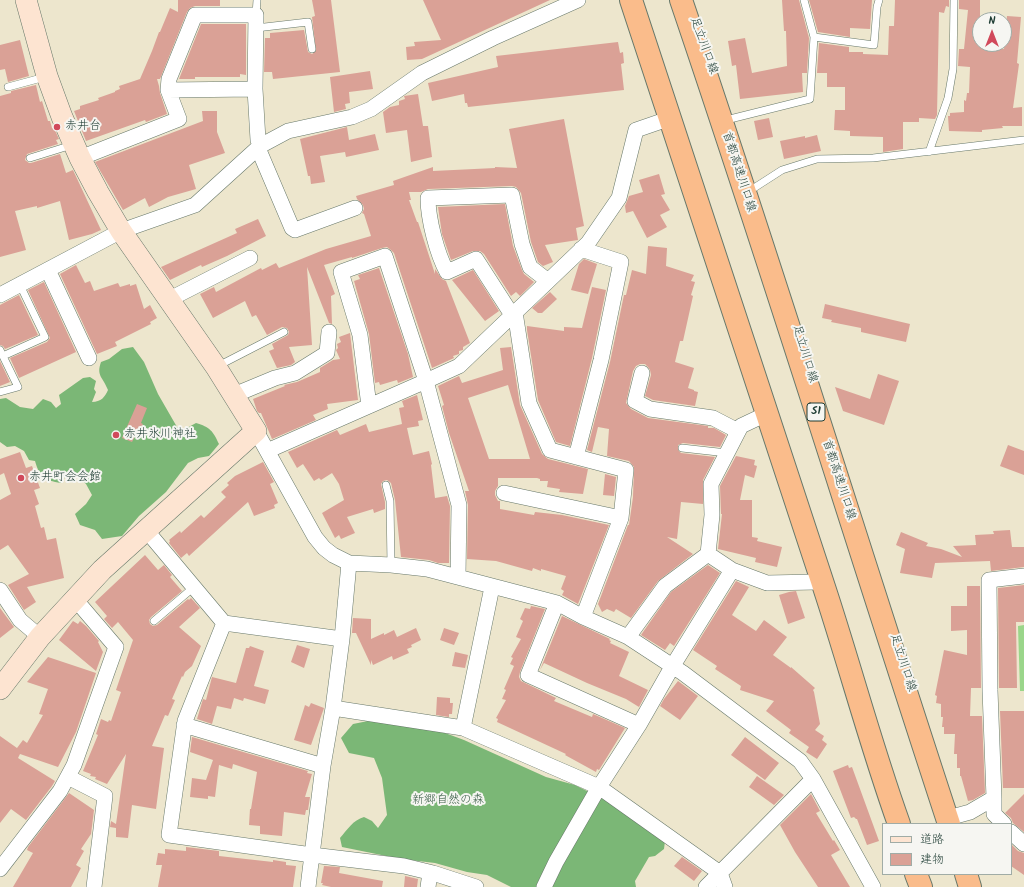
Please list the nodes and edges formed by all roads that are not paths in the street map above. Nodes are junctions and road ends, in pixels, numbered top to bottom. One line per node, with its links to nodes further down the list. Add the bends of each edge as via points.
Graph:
1 (26, 0): 14 (main road)
2 (578, 0): 21 (street, via 422,73 371,109 288,132)
3 (625, 0): 19 (main road)
4 (631, 0): 89 (highway)
5 (667, 0): 33 (highway, via 717,153)
6 (681, 0): 33 (highway, 首都高速川口線 / S1)
7 (687, 0): 18 (main road, 足立川口線)
8 (804, 0): 12 (lane)
9 (879, 0): 12 (lane, via 874,45)
10 (954, 0): 23 (lane, via 953,69 948,98)
11 (256, 14): 13 (lane, via 308,22); 16 (street); 17 (street, via 195,15 169,79)
12 (814, 37): 18 (lane, via 810,99)
13 (312, 49)
14 (47, 76): 15 (lane); 22 (main road)
15 (8, 87)
16 (255, 89): 17 (street); 21 (street)
17 (168, 90): 22 (street, via 178,119)
18 (730, 119): 25 (main road, 足立川口線)
19 (665, 120): 28 (street, via 636,130 619,198 588,243); 47 (main road)
20 (1024, 140): 23 (lane)
21 (259, 147): 26 (street, via 295,230); 27 (street, via 195,205)
22 (77, 151): 24 (lane); 27 (main road)
23 (930, 152): 25 (lane, via 873,158 816,159 782,170)
24 (30, 158)
25 (754, 188): 87 (main road, 足立川口線)
26 (355, 208)
27 (120, 232): 30 (street); 35 (main road)
28 (581, 249): 31 (street); 53 (street, via 620,262 601,360)
29 (250, 258): 35 (street)
30 (48, 270): 32 (street); 40 (street)
31 (548, 281): 36 (street); 36 (street, via 530,267 522,244 512,195 428,198 428,211 441,262 447,272 476,259)
32 (20, 285): 34 (street); 39 (lane, via 45,337)
33 (776, 291): 87 (highway, 首都高速川口線 / S1)
34 (0, 295)
35 (168, 300): 41 (main road)
36 (514, 313): 43 (street, via 459,366); 53 (street, via 530,403 550,450)
37 (284, 332): 41 (lane)
38 (329, 332): 45 (street, via 327,353 295,373 275,378)
39 (1, 353): 44 (lane, via 18,387)
40 (89, 358)
41 (216, 368): 45 (main road)
42 (642, 373): 49 (street, via 635,401 650,409 713,418)
43 (426, 381): 46 (street); 46 (street, via 385,256 341,272 360,335); 63 (street, via 459,506)
44 (0, 392)
45 (234, 395): 48 (main road)
46 (369, 406): 51 (street)
47 (760, 417): 49 (street, via 741,426); 64 (main road)
48 (256, 431): 51 (street); 57 (main road)
49 (738, 431): 52 (street)
50 (682, 448): 52 (lane)
51 (267, 451): 59 (street, via 315,538 324,548)
52 (727, 453): 58 (street, via 711,484 712,515)
53 (576, 457): 56 (street, via 626,470)
54 (386, 485): 60 (lane, via 390,501)
55 (504, 493): 56 (street)
56 (620, 518): 70 (street)
57 (146, 530): 65 (street); 68 (main road)
58 (708, 554): 61 (street); 74 (street, via 665,586)
59 (349, 563): 60 (street); 75 (street)
60 (391, 565): 63 (street, via 427,569)
61 (732, 570): 64 (street, via 767,583); 76 (street)
62 (1024, 576): 86 (street, via 989,580)
63 (458, 577): 66 (street)
64 (816, 582): 88 (main road)
65 (194, 587): 71 (lane); 72 (street)
66 (492, 587): 69 (street); 81 (street)
67 (0, 590): 73 (street, via 20,620)
68 (75, 599): 73 (main road); 83 (street, via 116,647)
69 (557, 603): 70 (street); 80 (street, via 528,675)
70 (583, 617): 74 (street)
71 (154, 621)
72 (224, 623): 75 (street); 79 (street)
73 (40, 637): 77 (main road)
74 (628, 637): 76 (street)
75 (342, 638): 78 (street)
76 (672, 667): 80 (street); 84 (street, via 800,761)
77 (0, 689)
78 (333, 708): 81 (street); 82 (street)
79 (184, 725): 82 (street); 93 (street, via 169,835)
80 (639, 725): 85 (street)
81 (463, 728): 85 (street)
82 (322, 766): 93 (street)
83 (68, 778): 94 (street); 101 (street, via 105,796)
84 (813, 779): 95 (street); 107 (street)
85 (599, 786): 95 (street); 104 (street)
86 (994, 798): 87 (street); 90 (street, via 994,814)
87 (952, 822)
88 (893, 823)
89 (899, 823)
90 (1003, 823)
91 (1012, 833): 92 (street)
92 (1024, 844)
93 (312, 855): 100 (street, via 404,866); 102 (street)
94 (0, 869)
95 (720, 873): 105 (street); 106 (street)
96 (910, 875): 108 (main road)
97 (916, 875): 109 (highway)
98 (966, 875): 110 (highway)
99 (971, 875): 111 (main road)
100 (429, 880): 103 (street)
101 (94, 887)
102 (308, 887)
103 (476, 887)
104 (544, 887)
105 (706, 887)
106 (725, 887)
107 (873, 887)
108 (915, 887)
109 (921, 887)
110 (970, 887)
111 (975, 887)

